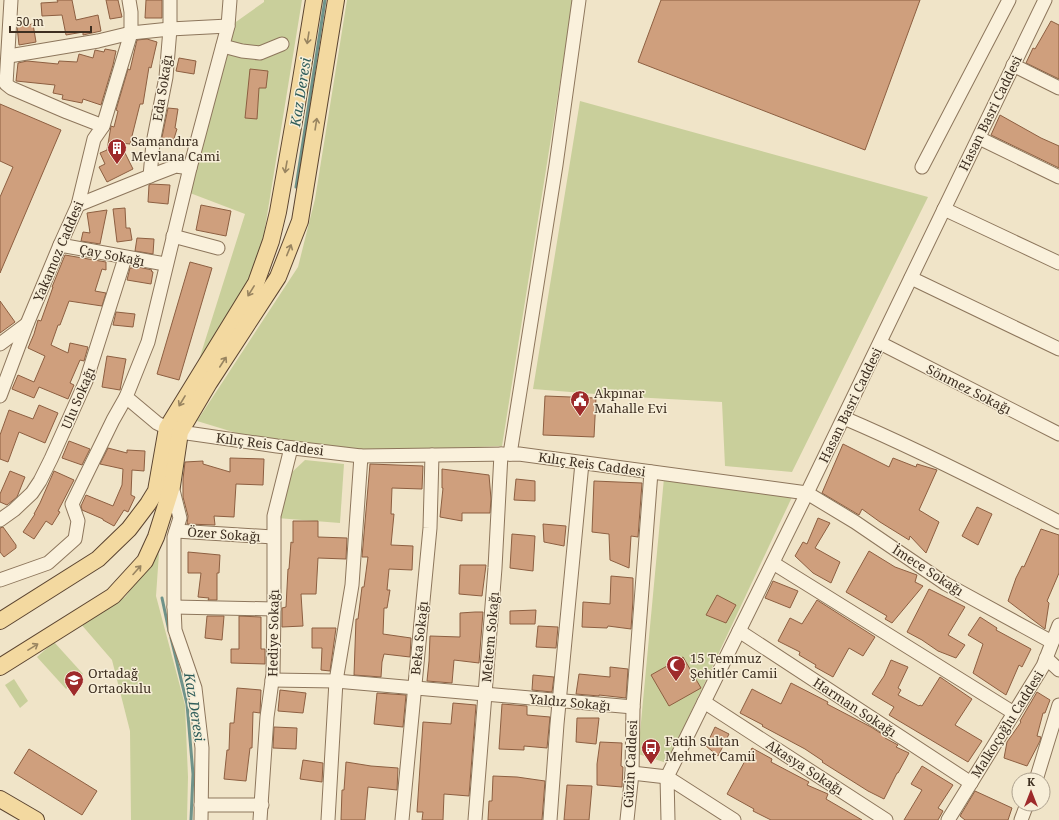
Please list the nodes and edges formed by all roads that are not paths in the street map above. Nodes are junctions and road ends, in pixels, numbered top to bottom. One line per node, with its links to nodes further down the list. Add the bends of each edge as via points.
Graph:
1 (11, 0): 15 (street)
2 (129, 0): 12 (street, Yakamoz Caddesi)
3 (170, 0): 11 (street, Eda Sokağı)
4 (230, 0): 10 (street)
5 (314, 0): 40 (main road, one-way to 40, via 271,241 256,283)
6 (336, 0): 40 (main road, one-way to 6, via 209,384 278,277 300,221)
7 (579, 0): 43 (street, Meltem Sokağı, via 554,173)
8 (1009, 0): 20 (street)
9 (1045, 0): 16 (street, Hasan Basri Caddesi)
10 (228, 26): 11 (street); 14 (street)
11 (170, 29): 12 (street); 22 (street, Eda Sokağı, via 166,77 153,143)
12 (131, 33): 15 (street); 18 (street, Yakamoz Caddesi)
13 (282, 44): 14 (street, via 260,53)
14 (223, 46): 21 (street)
15 (9, 56): 18 (street, via 6,84 11,88)
16 (1013, 65): 17 (street); 19 (street, Hasan Basri Caddesi)
17 (1059, 88)
18 (103, 126): 24 (street, Yakamoz Caddesi, via 94,139)
19 (979, 138): 23 (street); 25 (street, Hasan Basri Caddesi)
20 (922, 166)
21 (190, 168): 22 (street, via 176,166); 26 (street)
22 (150, 176): 24 (street)
23 (1059, 177)
24 (78, 205): 27 (street, Yakamoz Caddesi)
25 (944, 209): 30 (street); 32 (street, Hasan Basri Caddesi)
26 (172, 236): 28 (street); 31 (street)
27 (60, 245): 29 (street, Çay Sokağı); 33 (street, Yakamoz Caddesi)
28 (218, 248)
29 (125, 258): 31 (street, Çay Sokağı); 50 (street, Ulu Sokağı, via 89,374 52,459 32,493)
30 (1059, 263)
31 (166, 264): 38 (street, via 148,342)
32 (911, 278): 34 (street, Hasan Basri Caddesi); 36 (street)
33 (27, 324): 35 (street); 37 (street, Yakamoz Caddesi)
34 (880, 343): 39 (street, Hasan Basri Caddesi); 41 (street, Sönmez Sokağı)
35 (0, 344)
36 (1059, 349)
37 (0, 396)
38 (126, 397): 40 (street, Kılıç Reis Caddesi, via 154,421); 55 (street, via 112,420 72,504 78,521 75,539 48,563)
39 (844, 418): 49 (street, Hasan Basri Caddesi); 51 (street, via 990,486)
40 (173, 430): 42 (street, Kılıç Reis Caddesi); 48 (main road); 58 (main road, via 156,491 129,529 98,559)
41 (1059, 434)
42 (291, 448): 45 (street, Kılıç Reis Caddesi); 53 (street, Hediye Sokağı, via 274,516)
43 (506, 454): 44 (street, Kılıç Reis Caddesi); 46 (street, Kılıç Reis Caddesi); 68 (street, Meltem Sokağı)
44 (432, 455): 45 (street, Kılıç Reis Caddesi); 67 (street, Beka Sokağı, via 430,528)
45 (361, 456): 66 (street, via 352,585)
46 (582, 463): 47 (street, Kılıç Reis Caddesi); 69 (street)
47 (651, 472): 49 (street, Kılıç Reis Caddesi); 72 (street)
48 (172, 486): 52 (street, via 180,518); 63 (main road, one-way to 48, via 114,596 145,561 156,537)
49 (807, 493): 54 (street, Hasan Basri Caddesi); 61 (street, İmece Sokağı, via 855,522 946,584)
50 (1, 518)
51 (1059, 522)
52 (176, 531): 53 (street, Özer Sokağı); 56 (street)
53 (273, 538): 57 (street, Hediye Sokağı)
54 (773, 563): 60 (street, Hasan Basri Caddesi); 73 (street)
55 (0, 580)
56 (174, 607): 57 (street); 79 (street, via 175,630 195,688 202,748)
57 (274, 609): 65 (street, Hediye Sokağı)
58 (0, 621)
59 (1059, 625): 61 (street, Malkoçoğlu Caddesi)
60 (739, 631): 70 (street, Hasan Basri Caddesi); 77 (street, Harman Sokağı)
61 (1052, 642): 62 (street, Malkoçoğlu Caddesi)
62 (1046, 658): 64 (street); 73 (street, Malkoçoğlu Caddesi)
63 (0, 667)
64 (1059, 670)
65 (272, 680): 66 (street, Yaldız Sokağı); 80 (street, Hediye Sokağı)
66 (336, 681): 67 (street, Yaldız Sokağı); 84 (street)
67 (414, 688): 68 (street, Yaldız Sokağı); 85 (street, Beka Sokağı)
68 (485, 695): 69 (street, Yaldız Sokağı); 86 (street, Meltem Sokağı)
69 (559, 702): 72 (street, Yaldız Sokağı); 87 (street)
70 (704, 702): 76 (street, Hasan Basri Caddesi); 91 (street, Akasya Sokağı)
71 (1059, 705): 75 (street)
72 (633, 707): 74 (street, Güzin Caddesi)
73 (1014, 713): 77 (street, Malkoçoğlu Caddesi)
74 (632, 772): 76 (street); 88 (street, Güzin Caddesi)
75 (1038, 772)
76 (667, 777): 89 (street); 90 (street)
77 (971, 783): 92 (street, Malkoçoğlu Caddesi)
78 (0, 799): 81 (main road)
79 (201, 805): 80 (street); 82 (street)
80 (262, 805): 83 (street, Hediye Sokağı)
81 (36, 820)
82 (201, 820)
83 (260, 820)
84 (328, 820)
85 (402, 820)
86 (475, 820)
87 (550, 820)
88 (627, 820)
89 (668, 820)
90 (734, 820)
91 (886, 820)
92 (948, 820)

